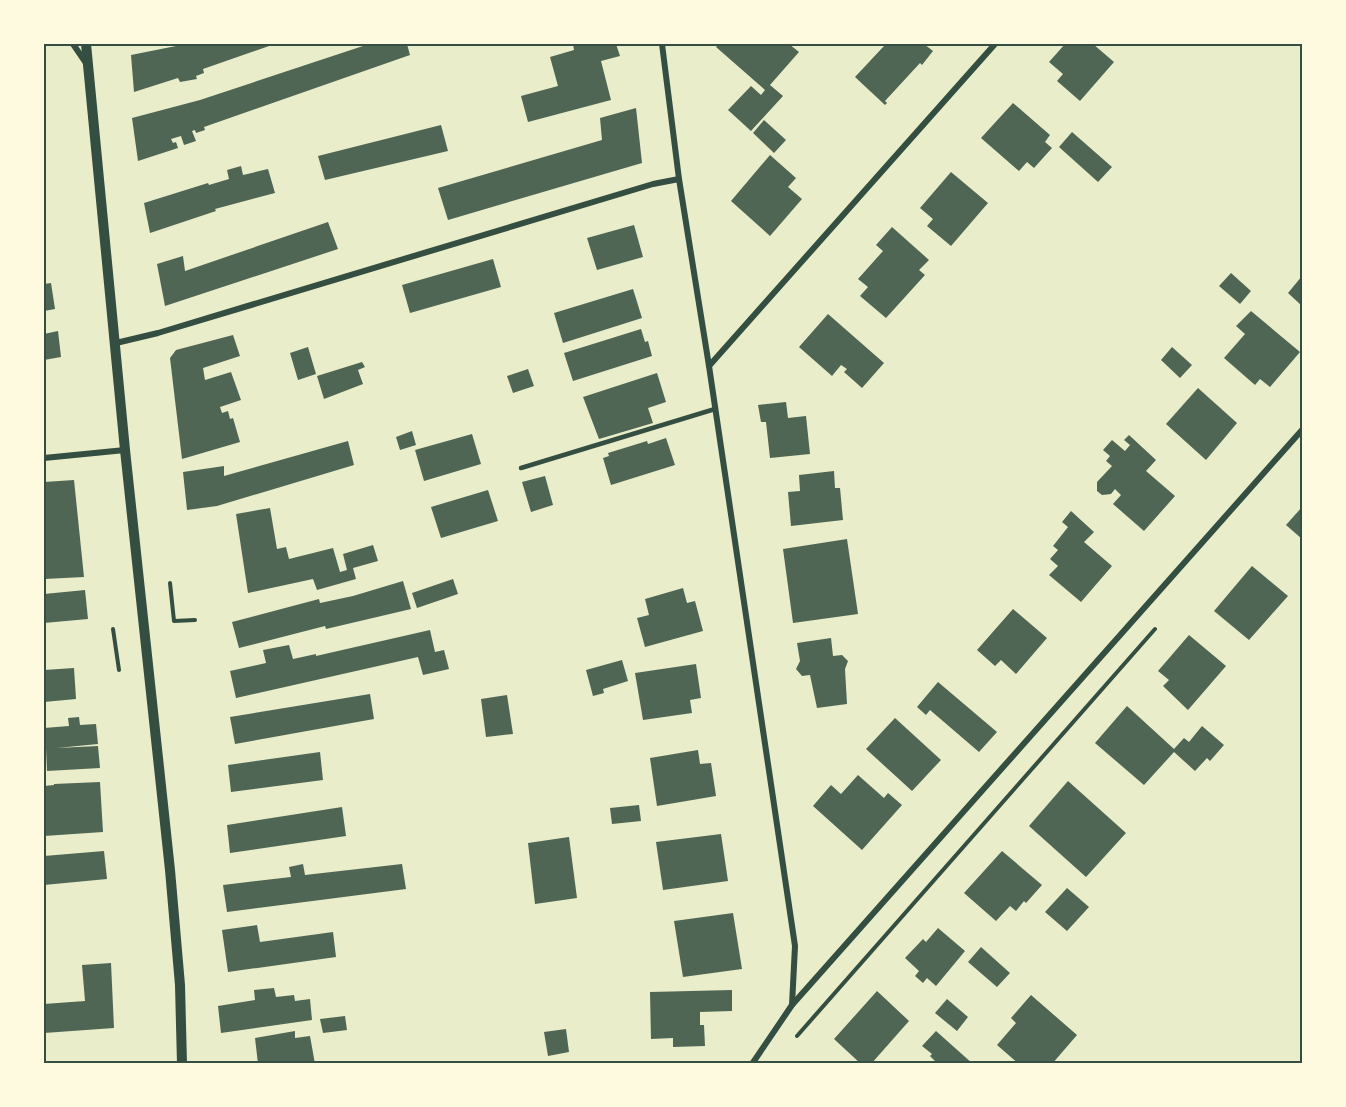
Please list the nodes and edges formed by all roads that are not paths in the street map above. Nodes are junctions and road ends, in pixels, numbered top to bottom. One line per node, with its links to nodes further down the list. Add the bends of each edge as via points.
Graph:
1 (73, 44): 5 (street)
2 (86, 44): 5 (street)
3 (662, 44): 6 (street)
4 (995, 44): 8 (street)
5 (87, 66): 7 (street)
6 (679, 179): 7 (street); 8 (street)
7 (116, 343): 11 (street)
8 (709, 366): 9 (street)
9 (715, 410): 13 (lane); 14 (street, via 795,946)
10 (1302, 430): 14 (street)
11 (125, 450): 12 (street); 15 (street, via 170,870)
12 (44, 459)
13 (521, 468)
14 (792, 1005): 16 (street)
15 (182, 1064)
16 (752, 1064)

